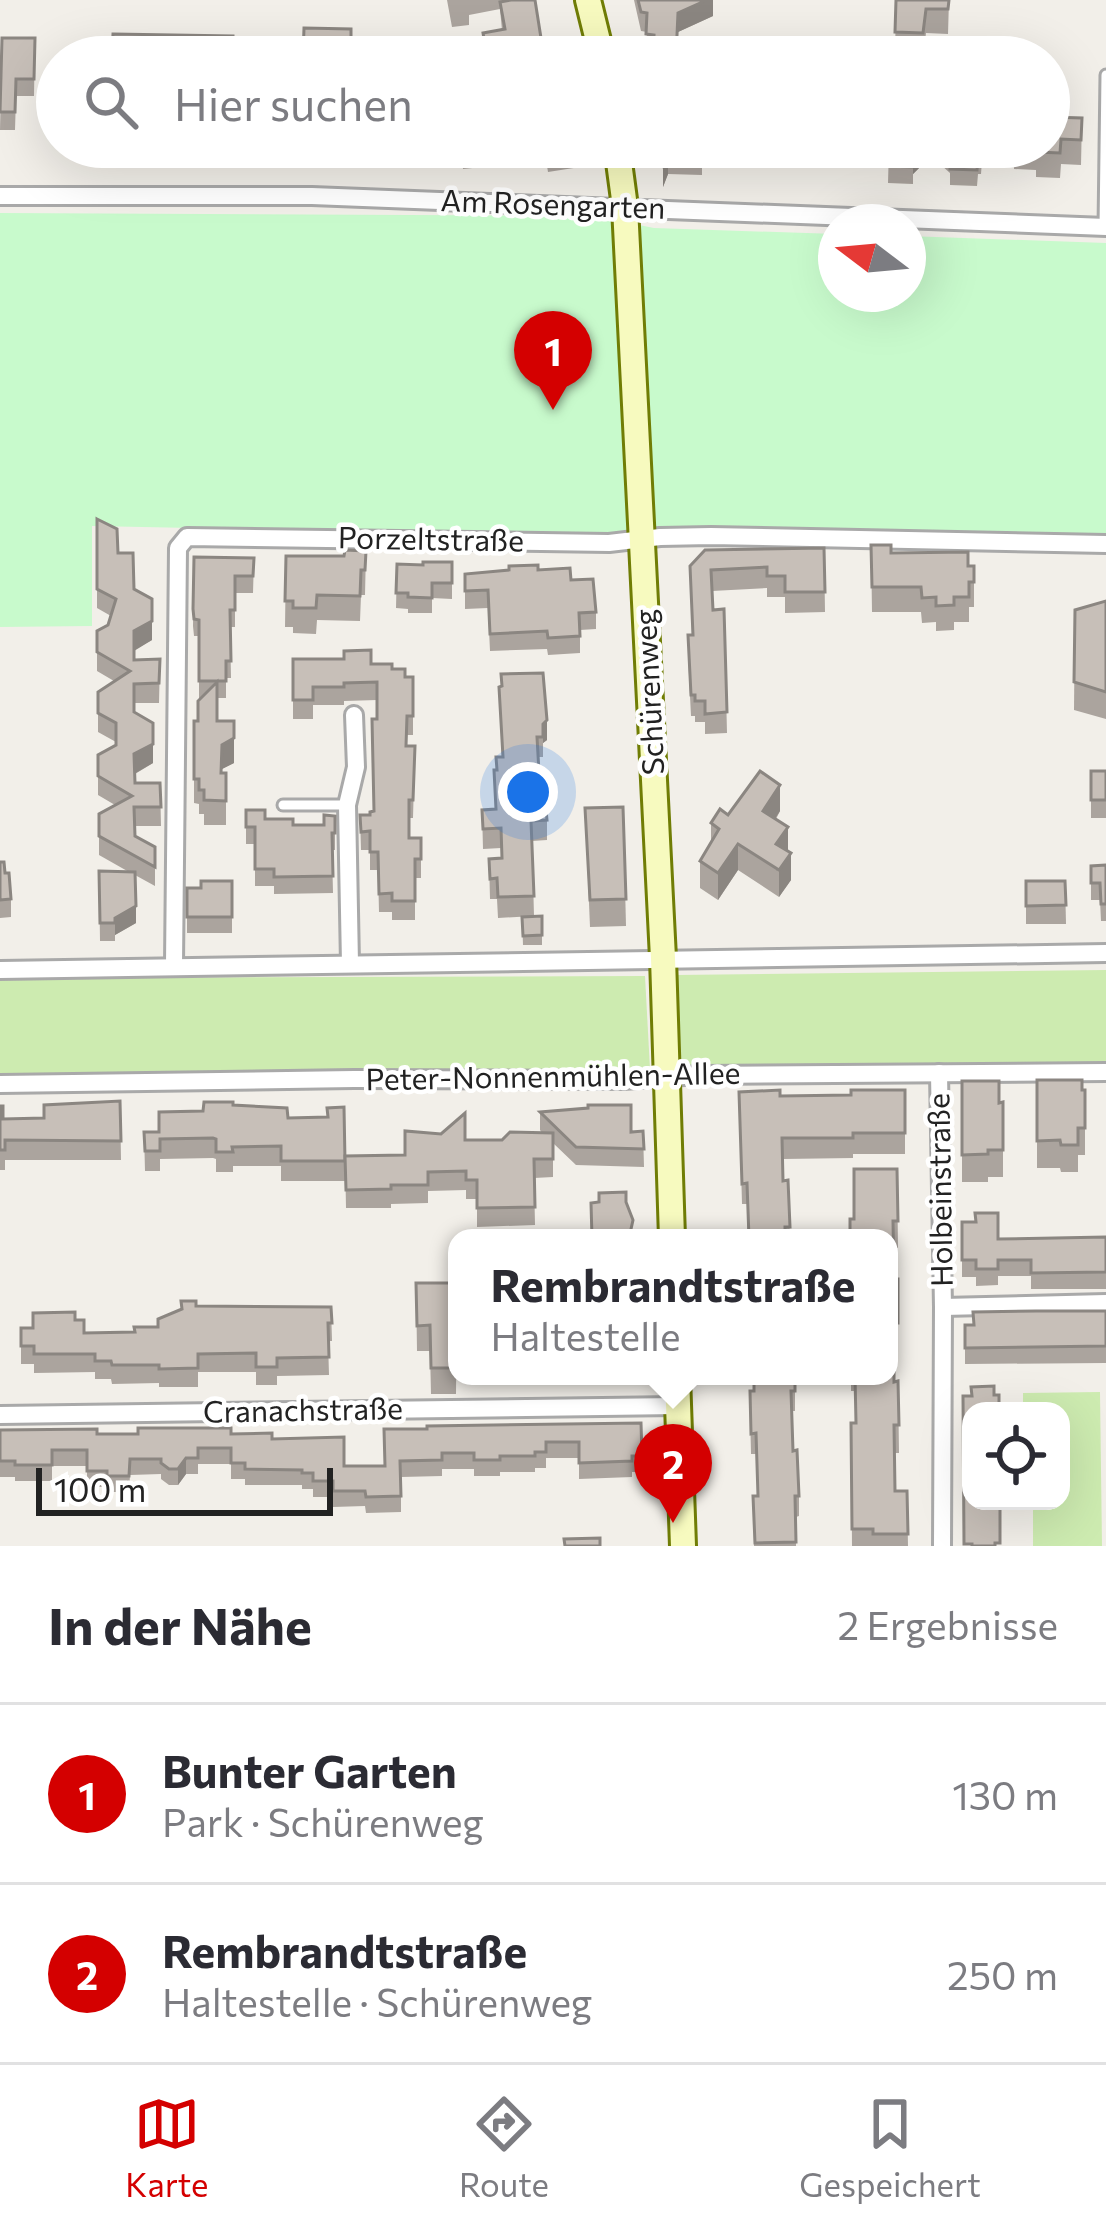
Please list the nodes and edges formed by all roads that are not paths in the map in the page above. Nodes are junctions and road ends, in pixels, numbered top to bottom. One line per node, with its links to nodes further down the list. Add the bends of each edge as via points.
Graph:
1 (588, 0): 2 (main road)
2 (597, 36)
3 (1106, 75): 7 (lane)
4 (620, 168): 6 (main road, Schürenweg)
5 (0, 196): 6 (street, Am Rosengarten)
6 (625, 207): 7 (street, Am Rosengarten); 8 (main road, Schürenweg)
7 (1105, 227)
8 (642, 541): 9 (street, Porzeltstraße); 14 (main road, Schürenweg); 16 (street, Porzeltstraße, via 187,537 178,548)
9 (1106, 544)
10 (354, 715): 12 (street)
11 (283, 805): 12 (lane)
12 (347, 806): 15 (street)
13 (1106, 953): 14 (street)
14 (662, 958): 15 (street); 20 (main road, Schürenweg)
15 (350, 964): 16 (street)
16 (174, 965): 17 (street)
17 (0, 970)
18 (1106, 1072): 19 (street, Peter-Nonnenmühlen-Allee)
19 (939, 1073): 20 (street, Peter-Nonnenmühlen-Allee); 24 (street, Holbeinstraße)
20 (665, 1077): 21 (street, Peter-Nonnenmühlen-Allee); 22 (main road, Schürenweg)
21 (0, 1084)
22 (673, 1229)
23 (1106, 1303): 24 (street, Holbeinstraße)
24 (943, 1306): 29 (street, Holbeinstraße)
25 (676, 1385): 26 (main road)
26 (677, 1406): 27 (street, Cranachstraße); 28 (main road)
27 (0, 1415)
28 (683, 1546)
29 (942, 1546)

